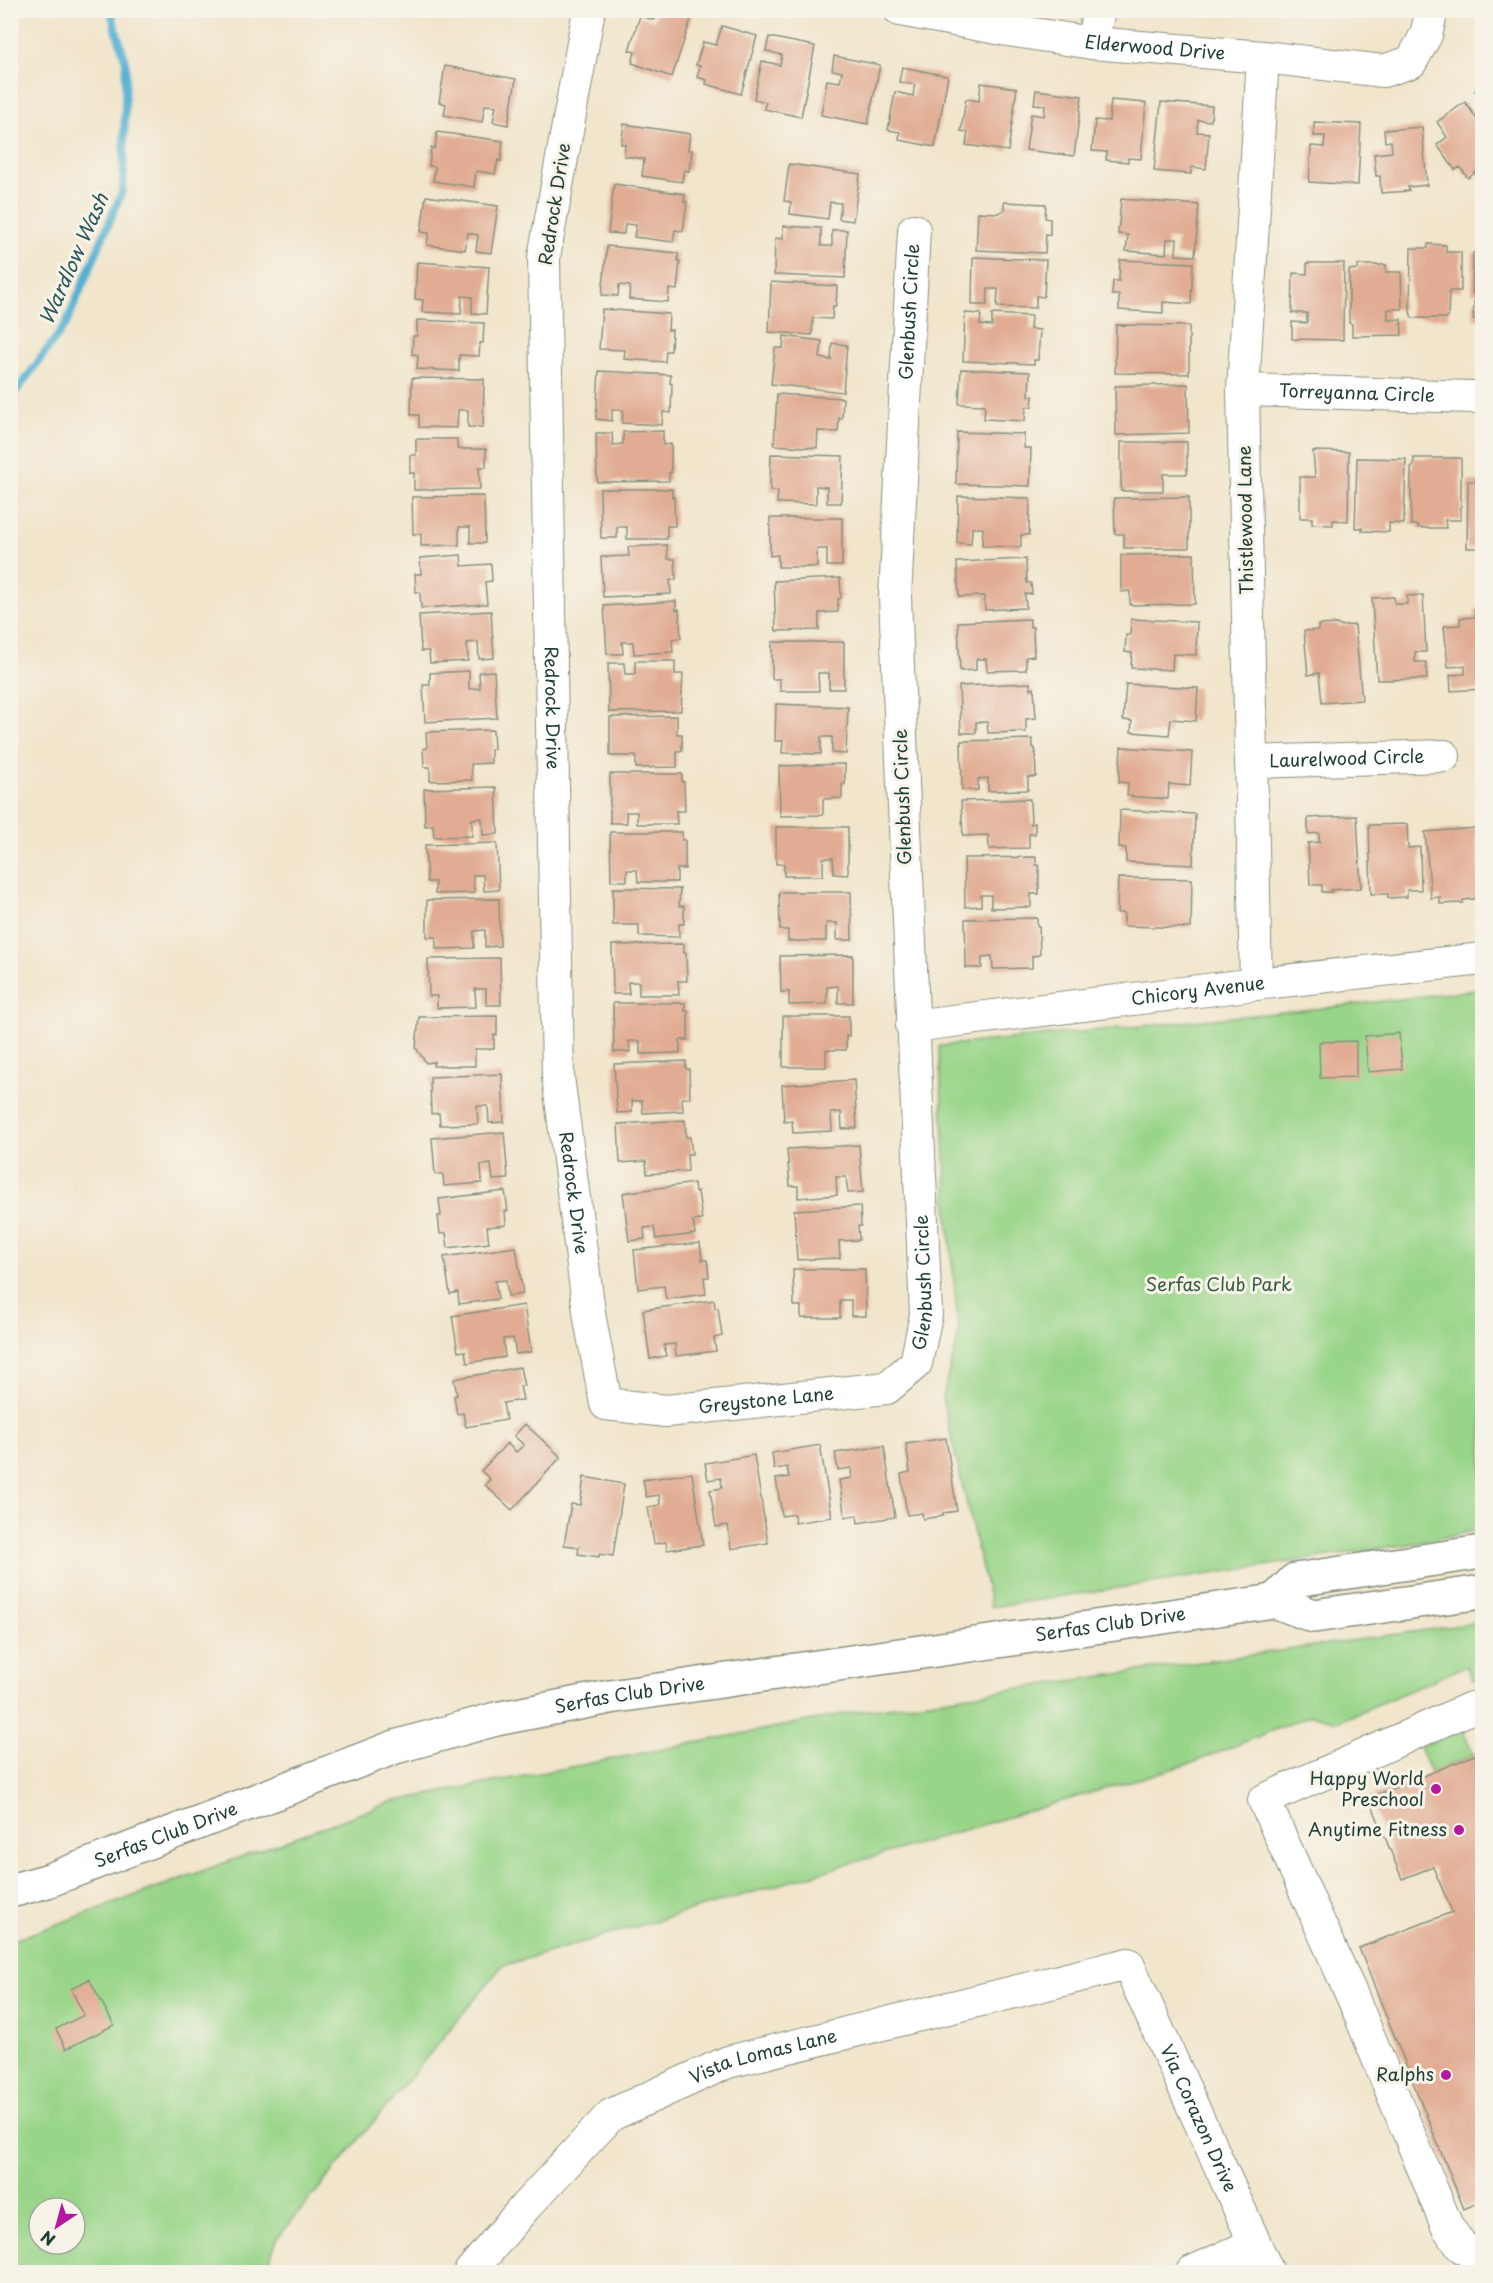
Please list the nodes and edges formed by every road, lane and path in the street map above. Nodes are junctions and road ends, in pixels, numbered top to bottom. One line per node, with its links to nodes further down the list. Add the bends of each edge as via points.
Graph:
1 (588, 10): 16 (street, Redrock Drive, via 544,257 558,1077 590,1319)
2 (900, 10): 5 (street, Elderwood Drive)
3 (1099, 10): 5 (street)
4 (1432, 10): 6 (street, Elderwood Drive, via 1426,35 1411,62 1383,71)
5 (1092, 43): 6 (street, Elderwood Drive)
6 (1263, 57): 8 (street, Thistlewood Lane)
7 (914, 230): 14 (street, Glenbush Circle, via 895,597)
8 (1243, 390): 9 (street, Torreyanna Circle); 11 (street, Thistlewood Lane)
9 (1472, 397)
10 (1444, 756): 11 (street, Laurelwood Circle)
11 (1251, 762): 13 (street, Thistlewood Lane)
12 (1482, 959): 13 (street, Chicory Avenue)
13 (1256, 984): 14 (street, Chicory Avenue)
14 (912, 1026): 15 (street, Glenbush Circle, via 926,1315)
15 (916, 1363): 16 (street, Greystone Lane, via 887,1388 666,1411)
16 (606, 1404)
17 (1482, 1552): 19 (main road, via 1295,1580)
18 (1482, 1592): 19 (main road, via 1314,1616)
19 (1274, 1600): 21 (main road, Serfas Club Drive, via 622,1696 496,1719 395,1747 54,1878)
20 (1471, 1708): 24 (street, via 1264,1800 1353,1998 1447,2226 1461,2246)
21 (10, 1891)
22 (1128, 1964): 23 (street, Via Corazon Drive); 25 (street, Vista Lomas Lane, via 728,2061 611,2115 525,2206)
23 (1254, 2244): 26 (street); 27 (street, Via Corazon Drive)
24 (1482, 2260)
25 (470, 2272)
26 (1192, 2272)
27 (1268, 2272)

